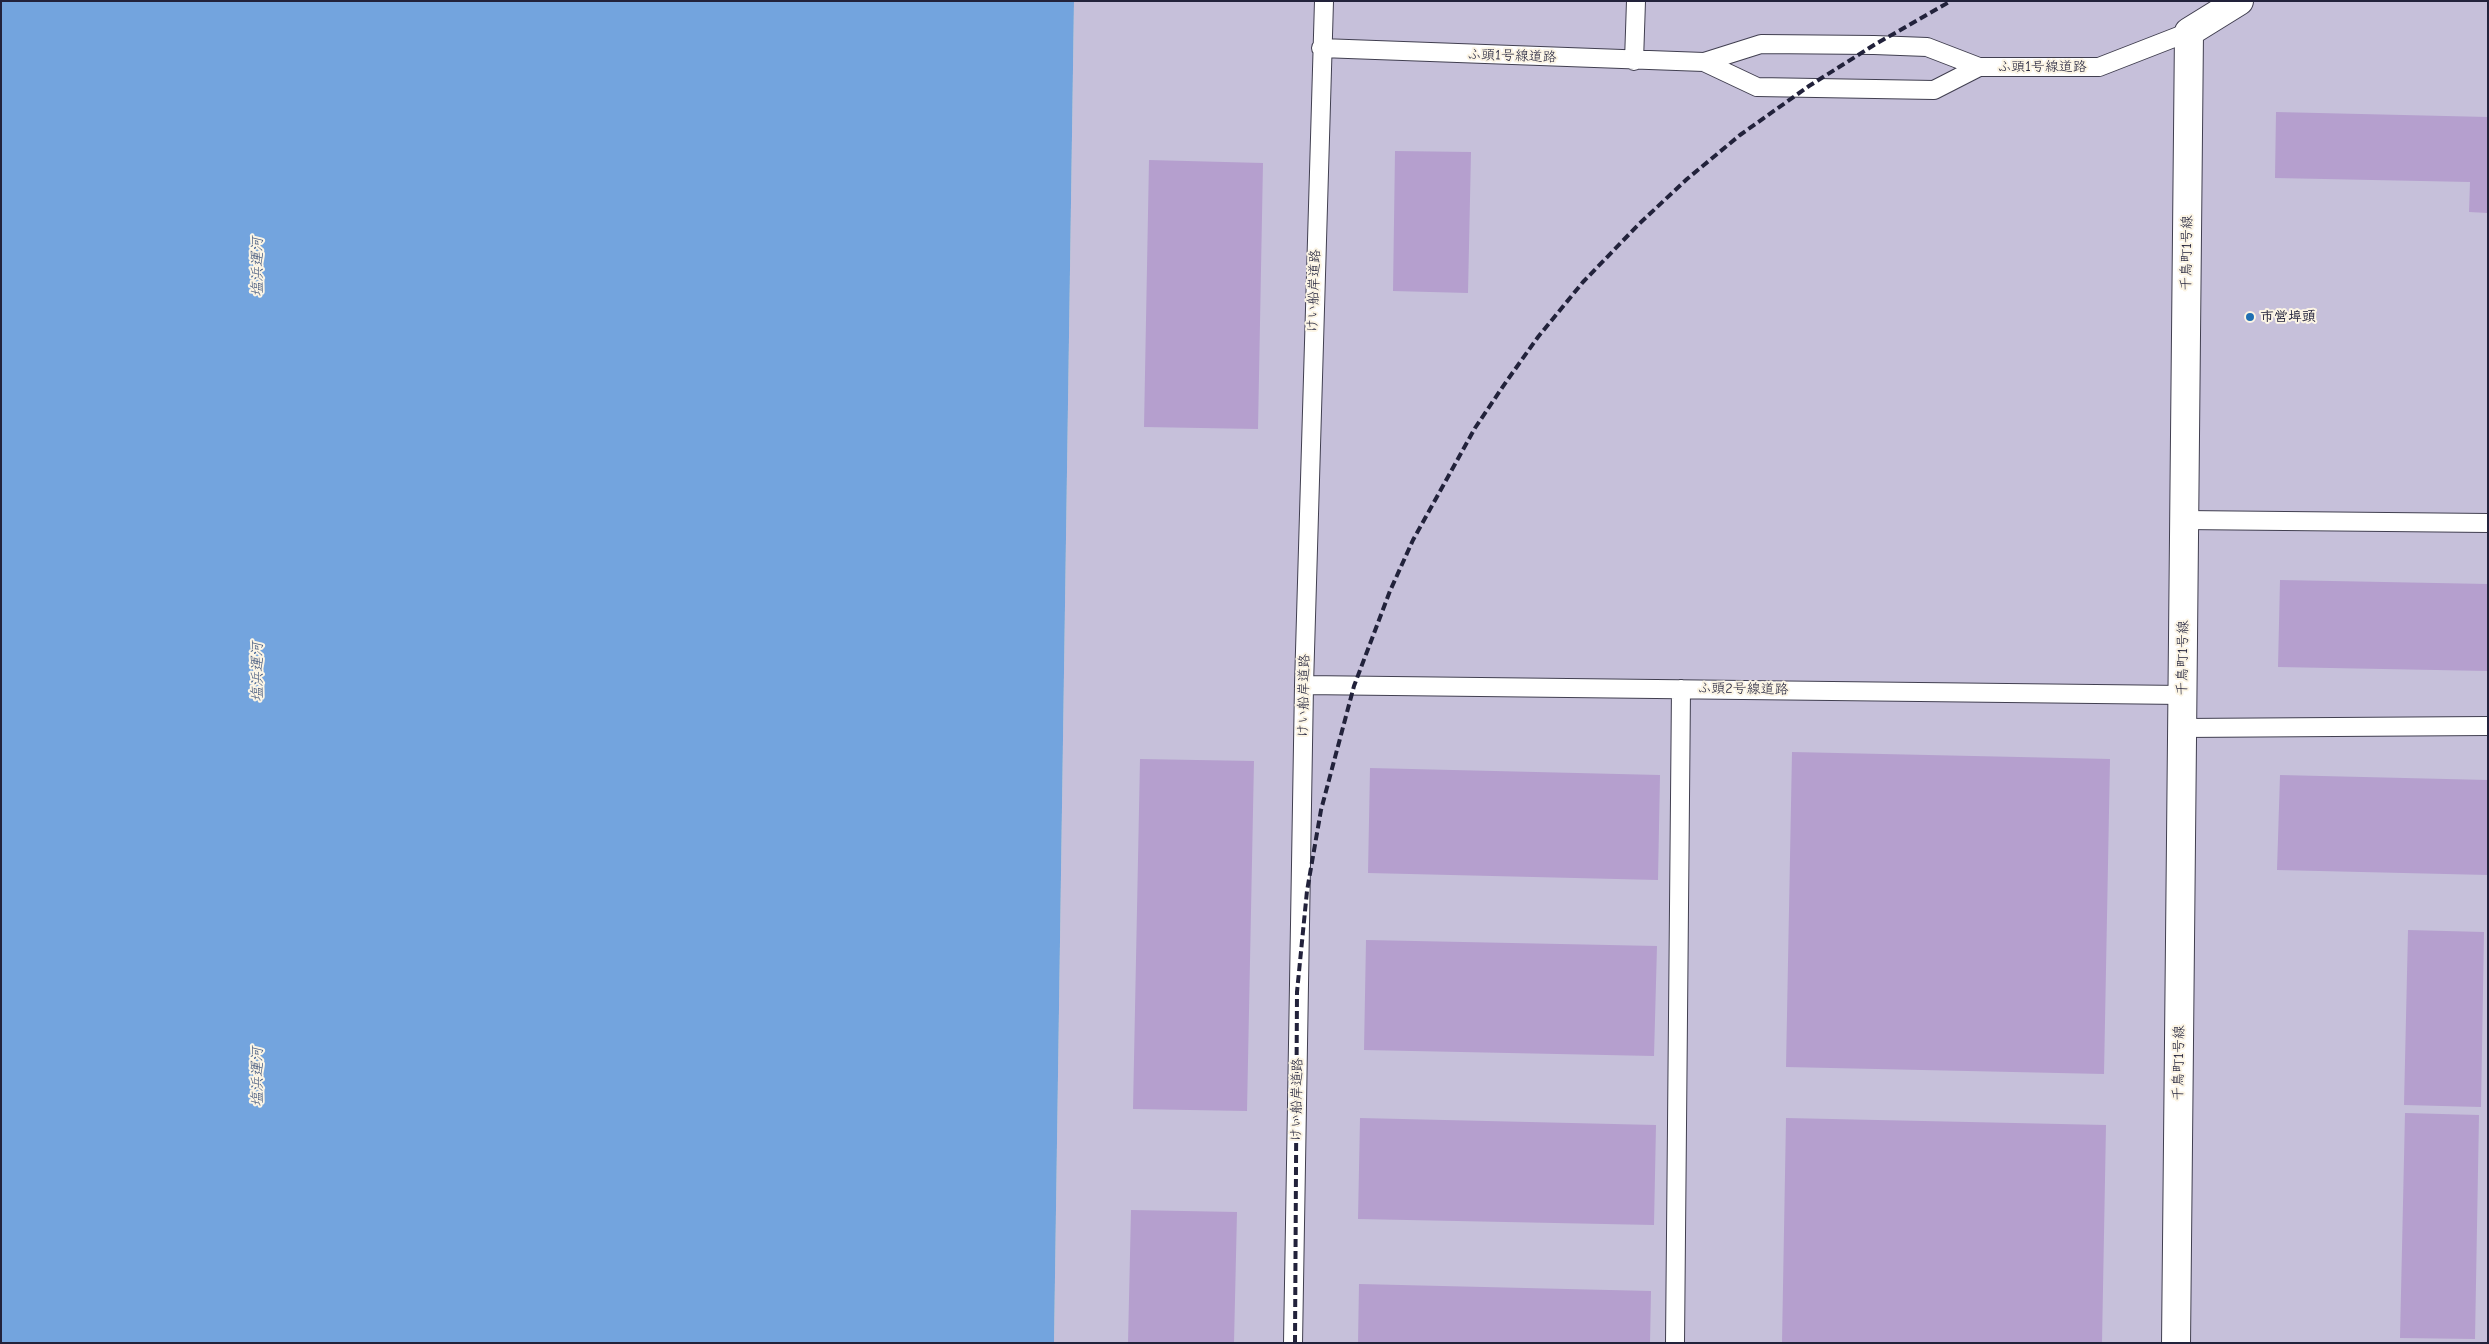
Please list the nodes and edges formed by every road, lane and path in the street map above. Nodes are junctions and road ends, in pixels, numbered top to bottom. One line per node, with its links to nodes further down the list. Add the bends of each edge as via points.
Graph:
1 (1324, 1): 5 (lane, けい船岸道路)
2 (1636, 1): 6 (lane)
3 (2239, 1): 4 (street)
4 (2189, 32): 8 (lane, ふ頭1号線道路, via 2099,67); 9 (street, 千鳥町1号線)
5 (1321, 48): 6 (lane, ふ頭1号線道路); 11 (lane, けい船岸道路)
6 (1634, 61): 7 (lane, ふ頭1号線道路)
7 (1704, 62): 8 (lane, ふ頭1号線道路, via 1761,44 1874,45 1926,47); 8 (lane, ふ頭1号線道路, via 1757,87 1934,90)
8 (1979, 68)
9 (2184, 520): 10 (lane); 13 (street, 千鳥町1号線)
10 (2488, 523)
11 (1304, 685): 12 (lane, ふ頭2号線道路); 16 (lane, けい船岸道路)
12 (1681, 689): 13 (lane, ふ頭2号線道路); 17 (lane)
13 (2182, 695): 15 (street, 千鳥町1号線)
14 (2488, 726): 15 (lane)
15 (2182, 728): 18 (street, 千鳥町1号線)
16 (1293, 1343)
17 (1675, 1343)
18 (2176, 1343)

